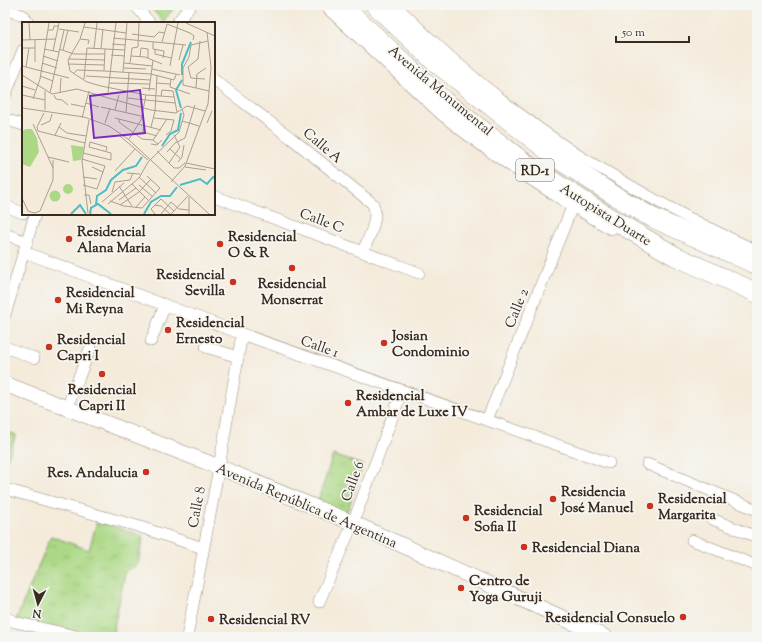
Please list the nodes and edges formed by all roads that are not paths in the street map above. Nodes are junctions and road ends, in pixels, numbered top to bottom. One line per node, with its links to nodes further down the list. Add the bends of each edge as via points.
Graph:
1 (135, 5): 9 (street)
2 (191, 5): 10 (street)
3 (324, 5): 19 (street, Avenida Monumental, via 441,114)
4 (342, 5): 31 (highway, Autopista Duarte / RD-1, via 444,101 529,166 675,256)
5 (375, 5): 11 (highway, Autopista Duarte / RD-1)
6 (395, 5): 11 (highway); 24 (street, via 448,55 536,126 585,159)
7 (5, 9): 8 (street, via 24,16)
8 (27, 22)
9 (149, 22)
10 (178, 22)
11 (401, 31): 22 (highway, Autopista Duarte / RD-1, via 435,62 558,159 653,218)
12 (22, 53): 14 (street)
13 (215, 81): 26 (street, Calle A, via 373,204 375,220)
14 (5, 96)
15 (5, 119): 16 (street)
16 (22, 125)
17 (215, 196): 26 (street, Calle C)
18 (5, 206): 20 (street)
19 (572, 207): 32 (street, Avenida Monumental, via 682,269); 45 (street, Calle 2)
20 (22, 212)
21 (32, 215): 25 (street)
22 (685, 231): 24 (highway); 28 (highway, Autopista Duarte / RD-1)
23 (5, 234): 25 (street, Calle 1)
24 (720, 235): 27 (street); 28 (highway)
25 (25, 247): 33 (street, Calle 1); 34 (street)
26 (363, 251): 30 (street, Calle C)
27 (757, 251)
28 (735, 255): 29 (highway, Autopista Duarte / RD-1)
29 (757, 265)
30 (419, 273)
31 (757, 293)
32 (757, 302)
33 (165, 305): 35 (street, Calle 1); 36 (street)
34 (5, 315)
35 (242, 334): 40 (street, Calle 8); 43 (street, Calle 1)
36 (151, 341)
37 (91, 346): 44 (street)
38 (5, 347): 41 (street)
39 (206, 347): 40 (street)
40 (238, 357): 48 (street, Calle 8)
41 (34, 358)
42 (5, 384): 44 (main road, Avenida República de Argentina)
43 (402, 391): 45 (street, Calle 1); 52 (street, Calle 6)
44 (67, 408): 48 (main road, Avenida República de Argentina)
45 (487, 420): 46 (street, Calle 1)
46 (609, 462)
47 (648, 464): 50 (street)
48 (220, 467): 52 (main road, Avenida República de Argentina); 55 (street, Calle 8)
49 (5, 488): 55 (street)
50 (757, 510)
51 (712, 519): 53 (street)
52 (353, 523): 57 (street, Calle 6); 61 (main road, Avenida República de Argentina)
53 (757, 537)
54 (692, 540): 56 (street)
55 (203, 548): 60 (street, Calle 8)
56 (757, 566)
57 (319, 602)
58 (5, 617): 59 (street, via 15,622)
59 (81, 637)
60 (187, 637)
61 (605, 637)

